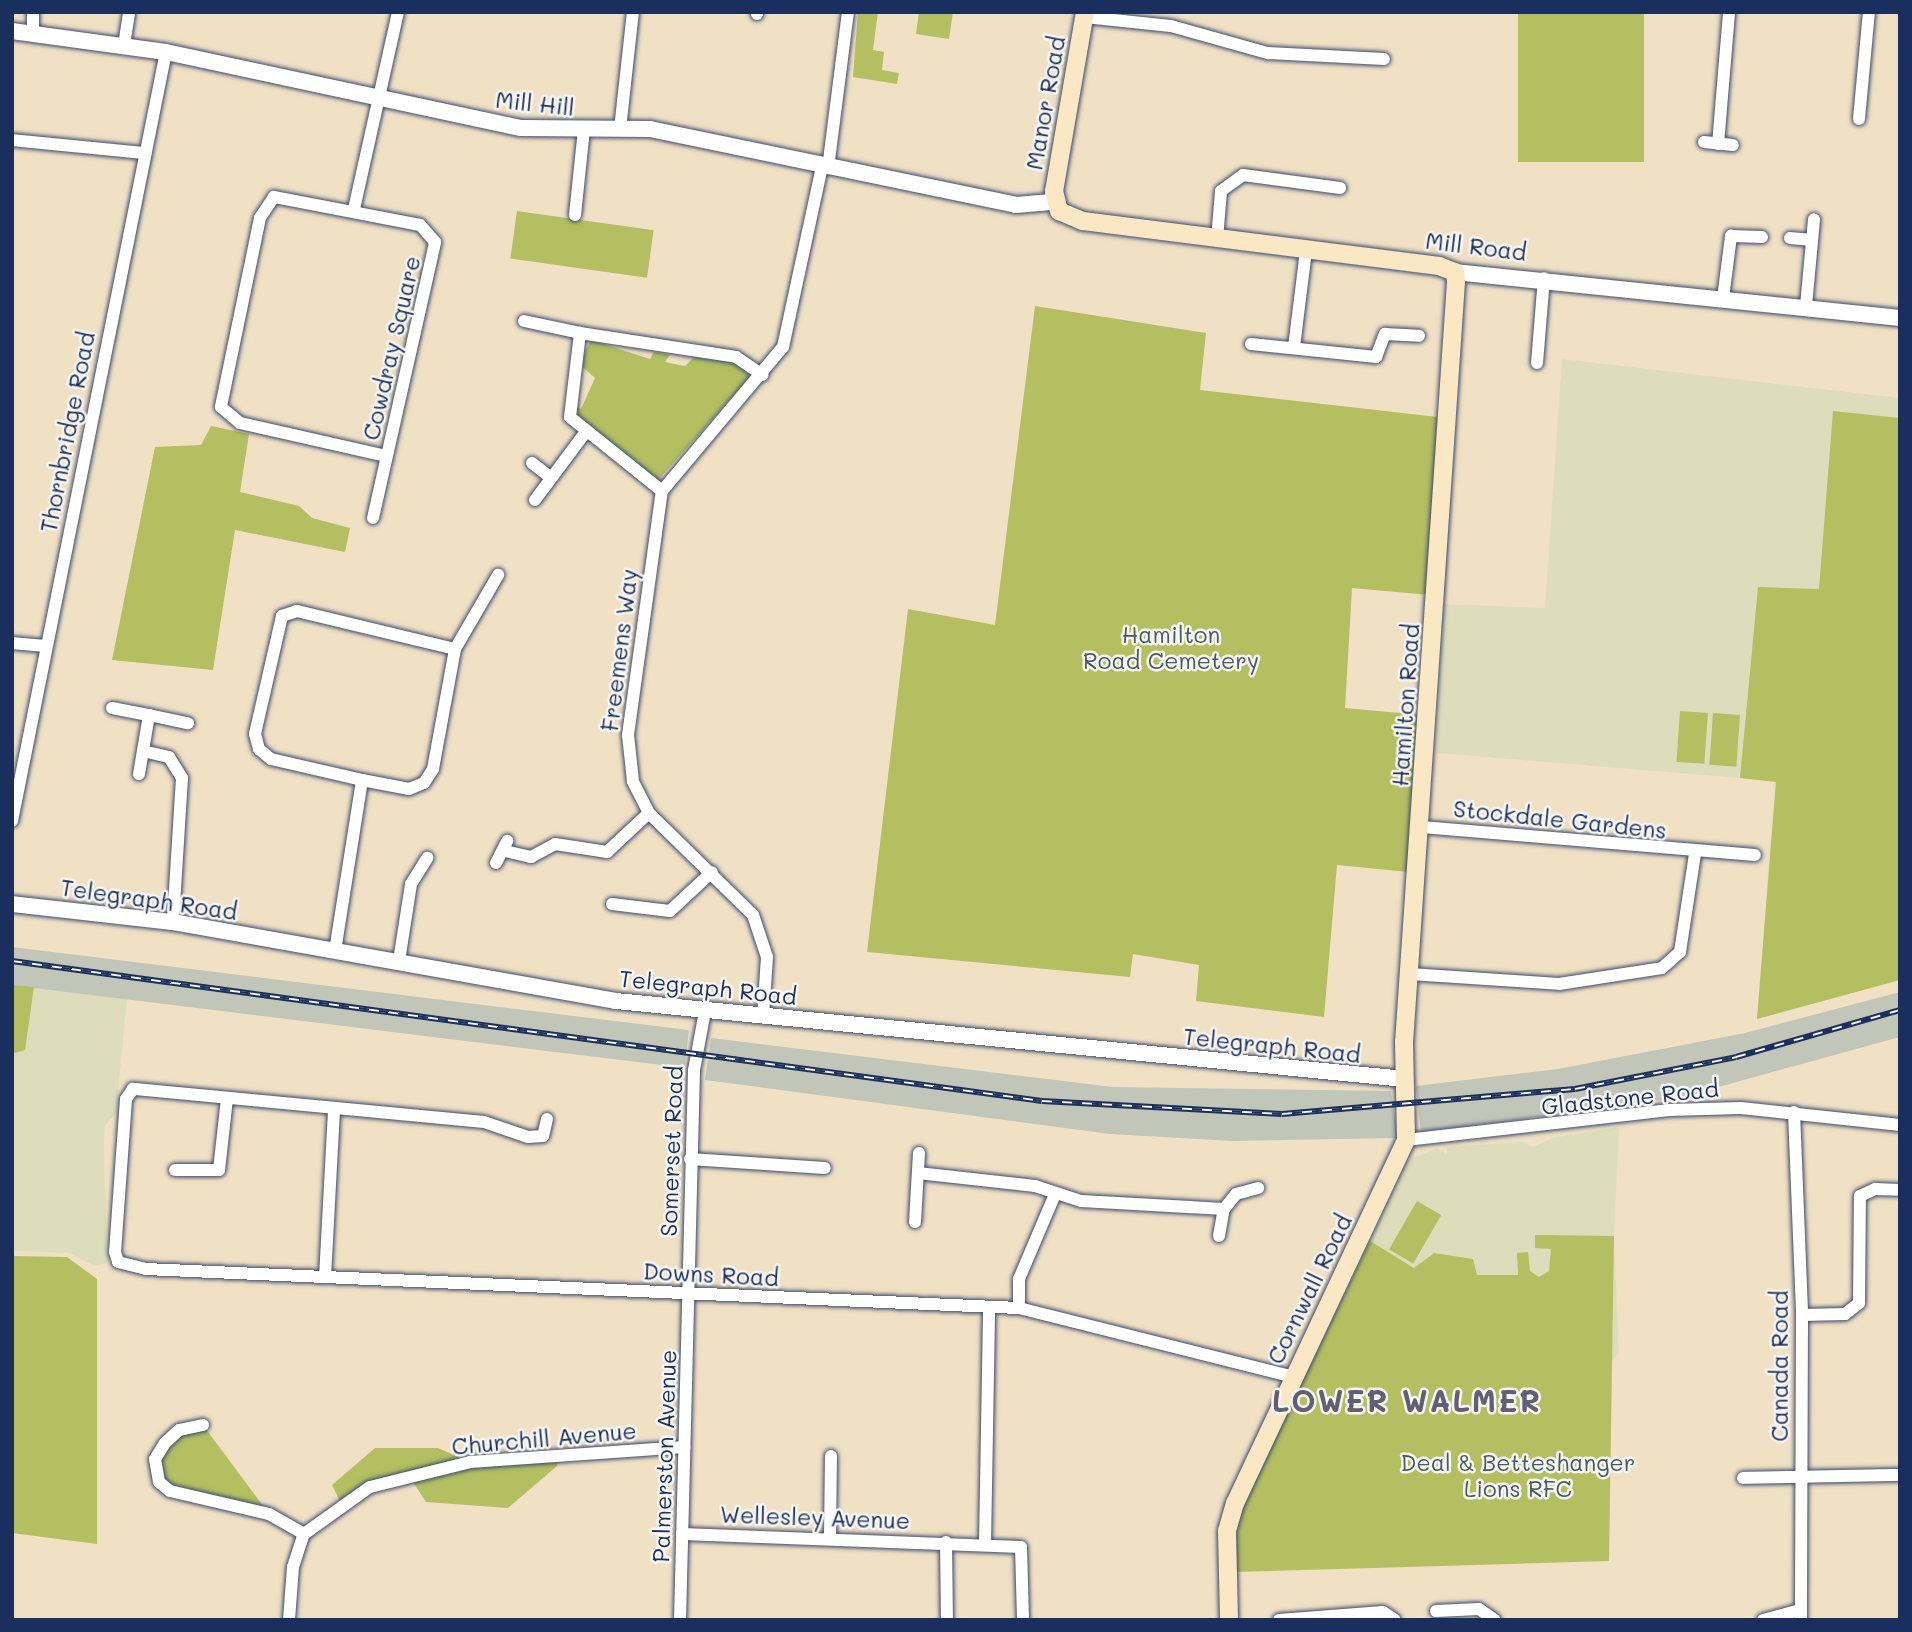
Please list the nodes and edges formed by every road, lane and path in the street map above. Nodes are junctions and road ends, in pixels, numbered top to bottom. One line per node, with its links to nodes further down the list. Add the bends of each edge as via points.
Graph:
1 (33, 12): 10 (street)
2 (129, 12): 11 (street)
3 (398, 12): 14 (street)
4 (633, 12): 16 (street)
5 (848, 12): 23 (street)
6 (1729, 12): 20 (street)
7 (1869, 12): 15 (street)
8 (1085, 15): 13 (street, via 1171,26 1268,53); 25 (main road, Manor Road)
9 (12, 31): 10 (street, Mill Hill)
10 (33, 33): 11 (street, Mill Hill)
11 (124, 45): 12 (street, Mill Hill)
12 (166, 52): 14 (street, Mill Hill); 22 (street, Thornbridge Road)
13 (1384, 59)
14 (379, 97): 17 (street, Mill Hill, via 521,128); 26 (street)
15 (1859, 119)
16 (620, 129): 17 (street, Mill Hill); 23 (street, Mill Hill, via 678,134)
17 (584, 130): 27 (street)
18 (12, 140): 22 (street)
19 (1704, 142): 20 (street)
20 (1718, 144): 21 (street)
21 (1733, 145)
22 (145, 153): 55 (street, Thornbridge Road)
23 (825, 167): 25 (street, Mill Hill, via 1016,205); 45 (street, via 788,332)
24 (1340, 188): 31 (street, via 1243,175 1221,191)
25 (1054, 202): 31 (main road, Mill Road, via 1083,221)
26 (354, 209): 47 (street, Cowdray Square, via 420,225 435,242); 47 (street, Cowdray Square, via 289,196 267,203 219,398 225,414 240,423)
27 (575, 215)
28 (1814, 219): 32 (street)
29 (1762, 237): 36 (street, via 1731,236)
30 (1790, 238): 32 (street)
31 (1217, 239): 33 (main road, Mill Road)
32 (1812, 240): 37 (street)
33 (1306, 251): 34 (main road, Mill Road); 43 (street)
34 (1455, 272): 35 (street, Mill Road); 67 (main road, Hamilton Road)
35 (1544, 278): 36 (street, Mill Road); 44 (street)
36 (1723, 298): 37 (street, Mill Road)
37 (1806, 306): 38 (street, Mill Road)
38 (1900, 318)
39 (524, 321): 40 (street)
40 (580, 332): 45 (street, via 736,357); 46 (street, via 568,410)
41 (1419, 336): 43 (street, via 1385,334 1376,357)
42 (1251, 344): 43 (street)
43 (1294, 347)
44 (1537, 363)
45 (763, 375): 50 (street)
46 (585, 433): 49 (street); 50 (street)
47 (386, 456): 52 (street)
48 (532, 463): 49 (street)
49 (551, 478): 51 (street)
50 (662, 491): 65 (street, Freemens Way, via 628,735 633,781)
51 (535, 500)
52 (373, 518)
53 (498, 575): 56 (street)
54 (12, 643): 55 (street)
55 (45, 646): 61 (street, Thornbridge Road)
56 (455, 649): 64 (street, via 430,777 409,789); 64 (street, via 297,611 276,622 255,734 259,749 271,759)
57 (111, 708): 58 (street)
58 (149, 715): 59 (street); 62 (street)
59 (188, 723)
60 (12, 735): 61 (street)
61 (26, 737): 66 (street, Thornbridge Road)
62 (143, 751): 63 (street); 75 (street, via 169,757 182,778)
63 (139, 774)
64 (362, 780): 76 (street)
65 (649, 813): 71 (street, via 607,852 555,844 531,858 506,846); 72 (street, Freemens Way)
66 (12, 821)
67 (1422, 827): 68 (street, Stockdale Gardens); 78 (main road, Hamilton Road)
68 (1695, 854): 69 (street, Stockdale Gardens); 78 (street, Stockdale Gardens, via 1681,952 1662,968 1559,984)
69 (1755, 856)
70 (427, 858): 77 (street, via 411,884)
71 (496, 863)
72 (712, 872): 74 (street, via 670,911); 80 (street, Freemens Way, via 741,898 759,929 766,957)
73 (12, 904): 75 (street, Telegraph Road)
74 (612, 904)
75 (173, 922): 76 (street, Telegraph Road)
76 (335, 951): 77 (street, Telegraph Road)
77 (399, 961): 79 (street, Telegraph Road)
78 (1410, 974): 81 (main road, Hamilton Road)
79 (705, 1011): 80 (street, Telegraph Road); 89 (street, Somerset Road, via 694,1070)
80 (763, 1017): 81 (street, Telegraph Road)
81 (1404, 1079): 87 (main road, Hamilton Road)
82 (227, 1099): 83 (street); 91 (street, via 219,1170); 99 (street, Downs Road, via 133,1089 127,1099 118,1262 146,1269)
83 (334, 1112): 85 (street, via 484,1122 528,1137 543,1136); 99 (street)
84 (1794, 1112): 86 (street, Gladstone Road); 87 (street, Gladstone Road, via 1669,1110); 103 (street, Canada Road)
85 (547, 1119)
86 (1900, 1125)
87 (1406, 1140): 104 (main road, Cornwall Road)
88 (919, 1153): 92 (street)
89 (690, 1159): 90 (street); 100 (street, Somerset Road)
90 (825, 1168)
91 (175, 1170)
92 (918, 1173): 95 (street); 97 (street)
93 (1258, 1188): 96 (street, via 1236,1194)
94 (1900, 1190): 103 (street, via 1875,1189 1860,1196 1859,1303 1845,1314)
95 (1055, 1194): 96 (street, via 1081,1201); 101 (street, via 1019,1279)
96 (1224, 1209): 98 (street)
97 (915, 1222)
98 (1219, 1236)
99 (325, 1277): 100 (street, Downs Road)
100 (689, 1293): 102 (street, Downs Road); 106 (street, Palmerston Avenue)
101 (1019, 1308): 102 (street, Downs Road); 104 (street, Downs Road)
102 (989, 1309): 115 (street)
103 (1802, 1315): 110 (street, Canada Road)
104 (1294, 1377): 122 (main road, Cornwall Road, via 1230,1518)
105 (203, 1425): 111 (street, via 179,1430 165,1443 155,1459 159,1482 170,1491 269,1514)
106 (684, 1447): 111 (street, Churchill Avenue, via 470,1462 401,1477 341,1503); 112 (street, Palmerston Avenue)
107 (831, 1456): 113 (street)
108 (1900, 1475): 110 (street)
109 (1742, 1478): 110 (street)
110 (1800, 1478): 117 (street, Canada Road)
111 (304, 1534): 118 (street, via 293,1567)
112 (682, 1534): 113 (street, Wellesley Avenue); 119 (street, Palmerston Avenue)
113 (830, 1536): 114 (street, Wellesley Avenue)
114 (946, 1542): 115 (street, Wellesley Avenue); 120 (street)
115 (985, 1544): 121 (street, Wellesley Avenue, via 1021,1547)
116 (1436, 1611): 125 (street, via 1479,1609)
117 (1801, 1615): 126 (street)
118 (289, 1620)
119 (680, 1620)
120 (947, 1620)
121 (1023, 1620)
122 (1229, 1620)
123 (1279, 1620): 124 (street, via 1383,1612)
124 (1395, 1620)
125 (1495, 1620)
126 (1763, 1620)

